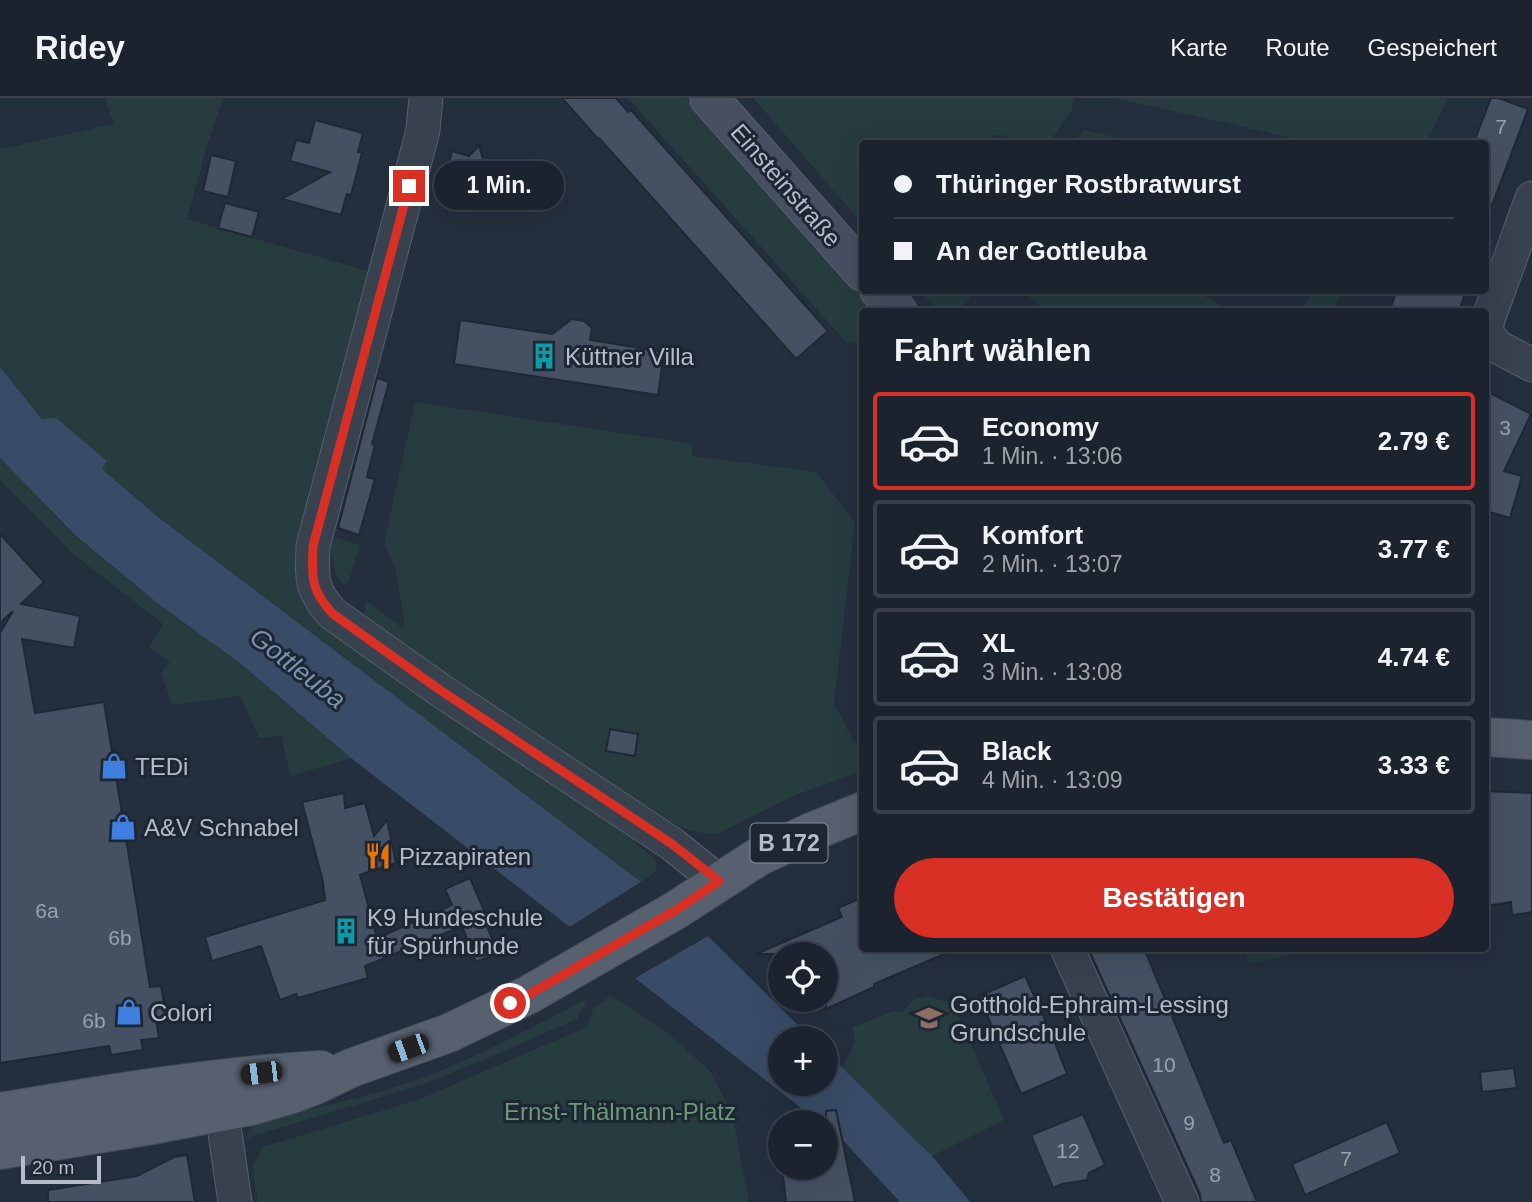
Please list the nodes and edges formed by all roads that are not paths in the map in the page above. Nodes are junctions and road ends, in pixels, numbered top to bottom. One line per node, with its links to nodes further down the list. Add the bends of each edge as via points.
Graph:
1 (426, 98): 13 (street, via 420,142 313,546 315,591 343,622 672,844)
2 (709, 98): 4 (main road, Einsteinstraße)
3 (1532, 198): 7 (street)
4 (859, 267)
5 (882, 294): 6 (main road)
6 (895, 308)
7 (1489, 317)
8 (1489, 335): 9 (street, via 1496,345)
9 (1532, 365)
10 (1489, 737): 11 (main road)
11 (1532, 740)
12 (859, 813): 13 (main road, B 172, via 758,857)
13 (719, 881): 15 (main road, B 172, via 528,995 449,1033)
14 (1069, 952): 20 (street)
15 (351, 1068): 16 (main road, B 172, via 261,1073); 17 (main road, B 172, via 292,1094)
16 (0, 1112)
17 (222, 1112): 18 (main road, B 172); 19 (street)
18 (0, 1150)
19 (235, 1202)
20 (1182, 1202)

